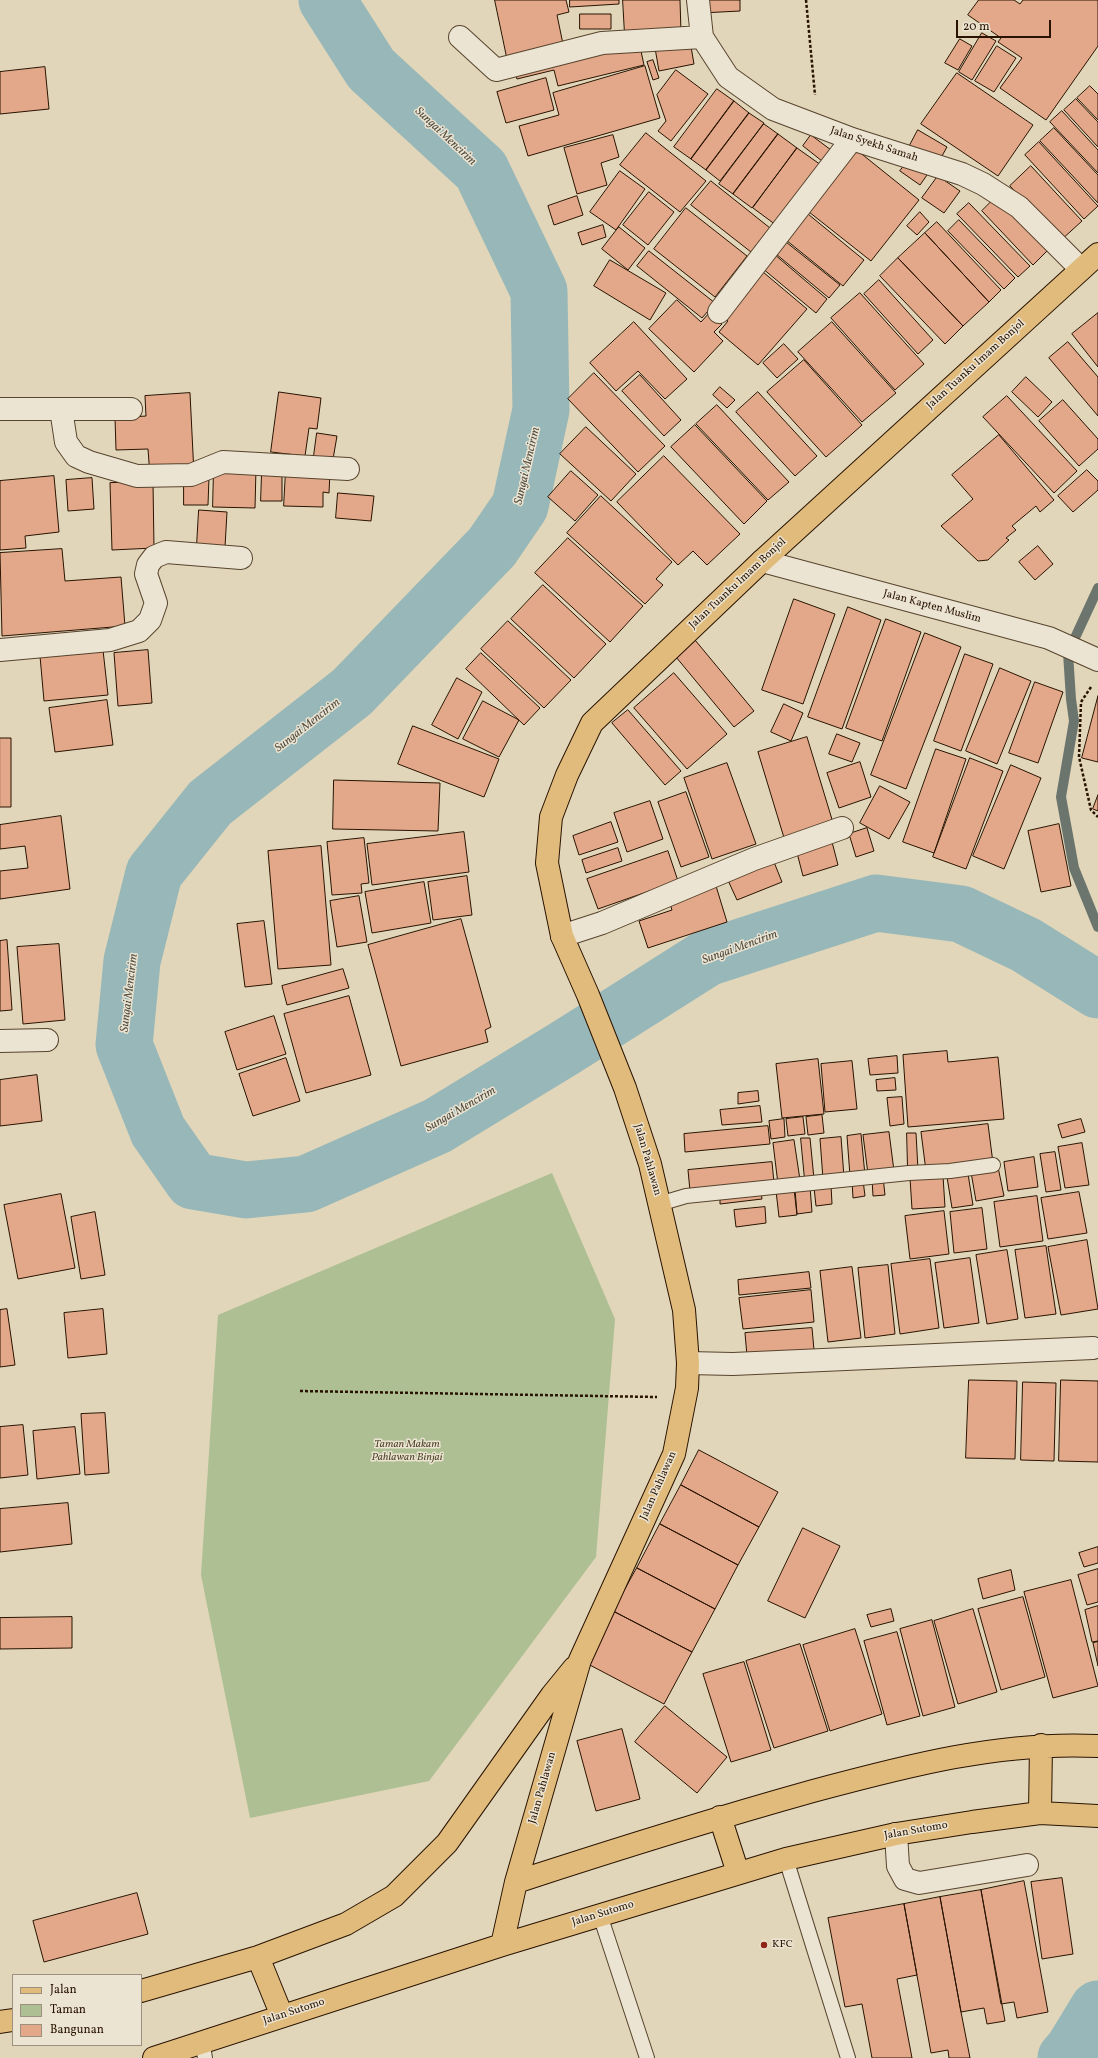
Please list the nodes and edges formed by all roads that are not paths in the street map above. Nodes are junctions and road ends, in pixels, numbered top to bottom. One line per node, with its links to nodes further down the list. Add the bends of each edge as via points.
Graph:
1 (698, 0): 3 (street, Jalan Syekh Samah)
2 (460, 37): 3 (street, via 496,70 602,43)
3 (702, 37): 4 (street, Jalan Syekh Samah, via 728,77 773,109)
4 (852, 139): 6 (street, Jalan Syekh Samah, via 962,174 983,184 1019,207); 7 (street)
5 (1098, 254): 6 (main road, Jalan Tuanku Imam Bonjol)
6 (1081, 269): 13 (main road, Jalan Tuanku Imam Bonjol)
7 (720, 312)
8 (61, 409): 9 (street); 10 (street); 11 (street, via 66,442 76,456 137,476 191,475 223,462)
9 (131, 409)
10 (0, 410)
11 (348, 469)
12 (241, 558): 14 (street, via 166,552 154,557 148,565 146,574 156,603 150,620 139,630 110,640)
13 (762, 561): 15 (street, Jalan Kapten Muslim, via 1048,638); 17 (main road, Jalan Tuanku Imam Bonjol, via 592,723 567,775 551,817 547,863)
14 (0, 650)
15 (1098, 660)
16 (842, 828): 17 (street, via 754,859)
17 (562, 936): 18 (main road, Jalan Tuanku Imam Bonjol)
18 (588, 995): 22 (main road, Jalan Pahlawan, via 625,1088 650,1164)
19 (47, 1040): 20 (street)
20 (0, 1041)
21 (993, 1165): 22 (lane, via 824,1183 760,1187 686,1196)
22 (659, 1204): 24 (main road, Jalan Pahlawan, via 684,1310)
23 (1093, 1348): 24 (street, via 733,1364)
24 (688, 1363): 25 (main road, Jalan Pahlawan, via 685,1398 674,1454)
25 (580, 1660): 35 (main road, Jalan Pahlawan); 38 (main road, via 552,1695 447,1843 394,1896 346,1924)
26 (1041, 1745): 27 (main road); 28 (main road); 30 (main road, via 934,1761 853,1780)
27 (1098, 1746)
28 (1040, 1813): 29 (main road, Jalan Sutomo); 31 (main road, Jalan Sutomo)
29 (1098, 1816)
30 (720, 1817): 34 (main road); 35 (main road)
31 (896, 1834): 32 (main road, Jalan Sutomo); 33 (street, via 898,1866 905,1879 919,1883)
32 (786, 1859): 34 (main road, Jalan Sutomo); 46 (lane)
33 (1027, 1865)
34 (738, 1873): 36 (main road, Jalan Sutomo)
35 (516, 1882): 37 (main road, Jalan Pahlawan)
36 (600, 1915): 37 (main road, Jalan Sutomo); 45 (lane)
37 (502, 1945): 40 (main road, Jalan Sutomo)
38 (258, 1956): 39 (main road); 40 (main road)
39 (142, 1991)
40 (282, 2016): 43 (main road, Jalan Sutomo)
41 (12, 2020): 42 (main road)
42 (0, 2022)
43 (203, 2050): 44 (main road, Jalan Sutomo)
44 (154, 2058)
45 (647, 2058)
46 (848, 2058)

